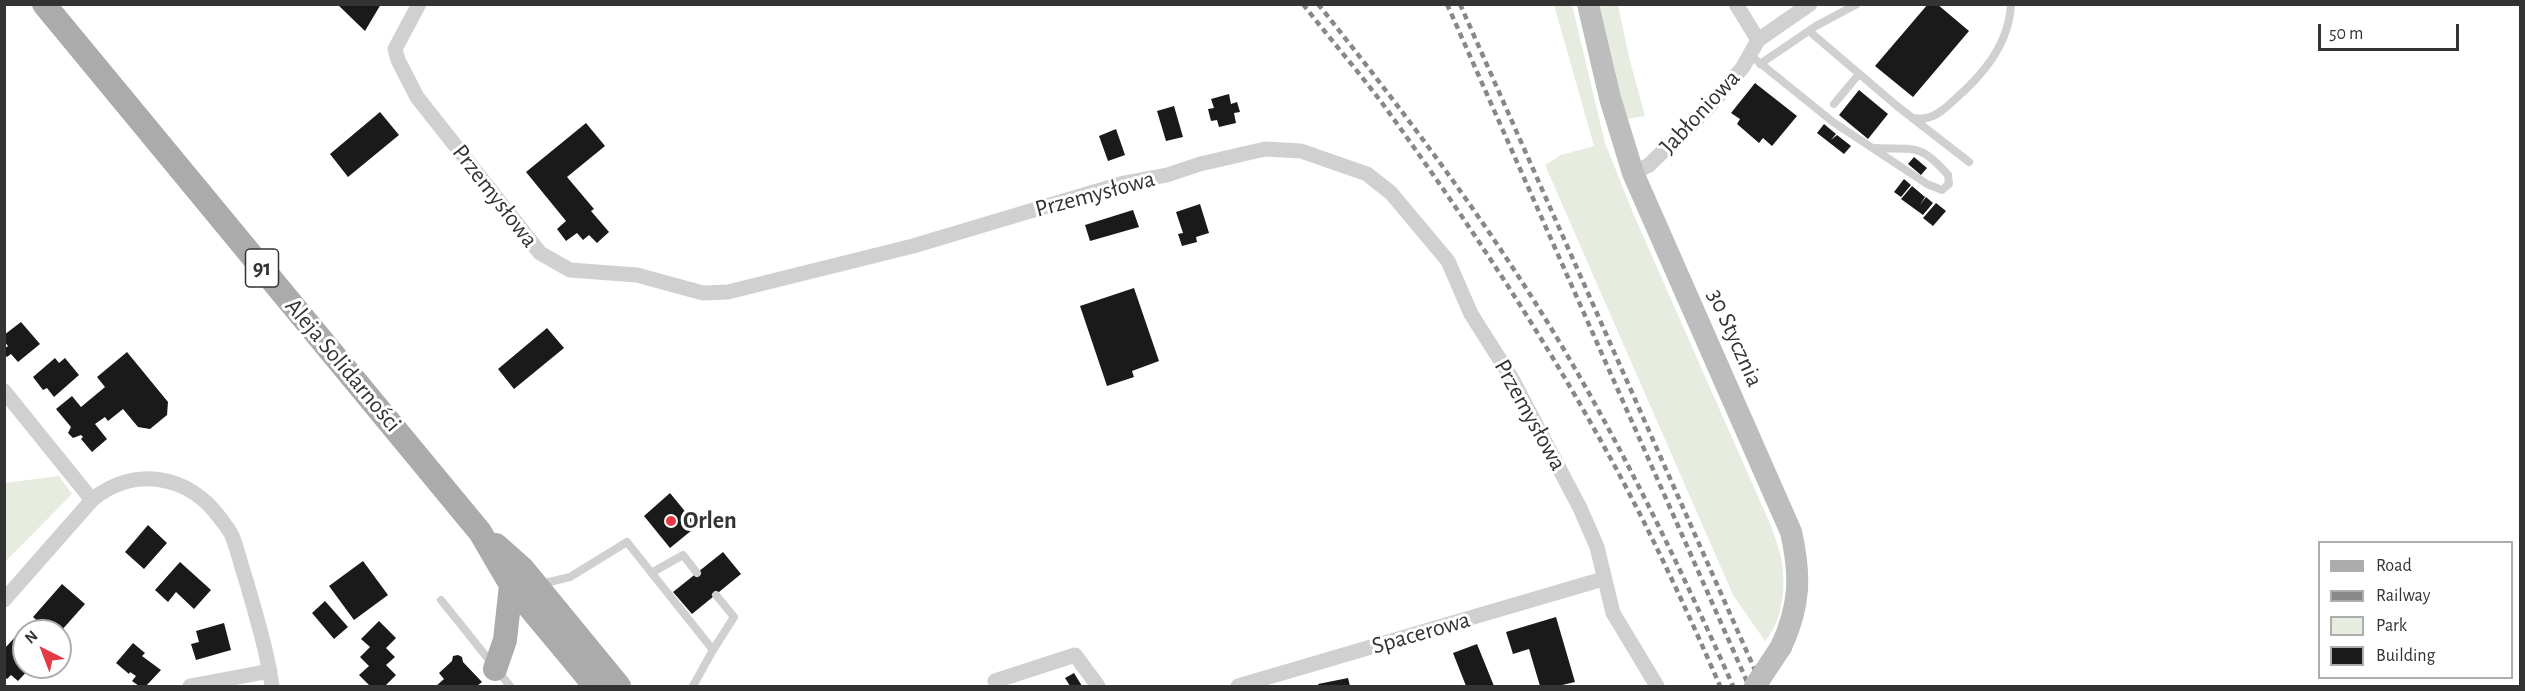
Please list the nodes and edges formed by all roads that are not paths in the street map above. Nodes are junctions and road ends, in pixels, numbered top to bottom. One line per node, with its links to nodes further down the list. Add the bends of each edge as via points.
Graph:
1 (44, 4): 19 (main road, Aleja Solidarności / 91)
2 (419, 4): 22 (street, Przemysłowa, via 395,49 417,97 540,253 570,270 638,275 703,293 728,292 913,246 1124,183 1265,149 1301,151 1367,174 1391,193 1448,261 1471,314 1511,377 1580,508 1597,547)
3 (1588, 4): 16 (street, 30 Stycznia)
4 (1736, 4): 9 (street)
5 (1810, 4): 9 (street, Jabłoniowa)
6 (1857, 4): 8 (lane)
7 (2011, 4): 13 (lane, via 1999,48 1980,76 1949,105 1928,118)
8 (1809, 31): 10 (lane); 11 (lane)
9 (1758, 40): 10 (street, Jabłoniowa)
10 (1755, 59): 14 (lane, via 1833,122); 16 (street, Jabłoniowa, via 1649,165)
11 (1859, 74): 12 (lane); 13 (lane)
12 (1834, 104)
13 (1912, 118): 15 (lane)
14 (1875, 148): 14 (lane, via 1936,189 1942,190 1948,184 1948,175 1920,150)
15 (1969, 162)
16 (1633, 173): 39 (street, 30 Stycznia, bridge, via 1791,532 1798,600 1781,647)
17 (4, 391): 18 (street)
18 (92, 500): 26 (street); 30 (street, via 137,479 153,478 178,484 208,502 232,535)
19 (480, 532): 23 (main road, Aleja Solidarności / 91); 24 (main road, Aleja Solidarności / 91)
20 (652, 572): 21 (lane, via 683,555); 24 (lane, via 627,542 570,577); 28 (lane)
21 (697, 573)
22 (1603, 579): 37 (street, Spacerowa); 38 (street, Przemysłowa, via 1613,613)
23 (512, 585): 29 (main road); 33 (main road, Aleja Solidarności / 91)
24 (537, 585): 34 (main road, Aleja Solidarności / 91)
25 (716, 595): 28 (lane, via 734,617)
26 (4, 600)
27 (441, 600): 29 (lane)
28 (713, 650): 35 (lane)
29 (503, 678)
30 (271, 679): 32 (street)
31 (994, 681): 36 (street, via 1075,655)
32 (190, 687)
33 (595, 687)
34 (619, 687)
35 (693, 687)
36 (1098, 687)
37 (1238, 687)
38 (1657, 687)
39 (1755, 687)

